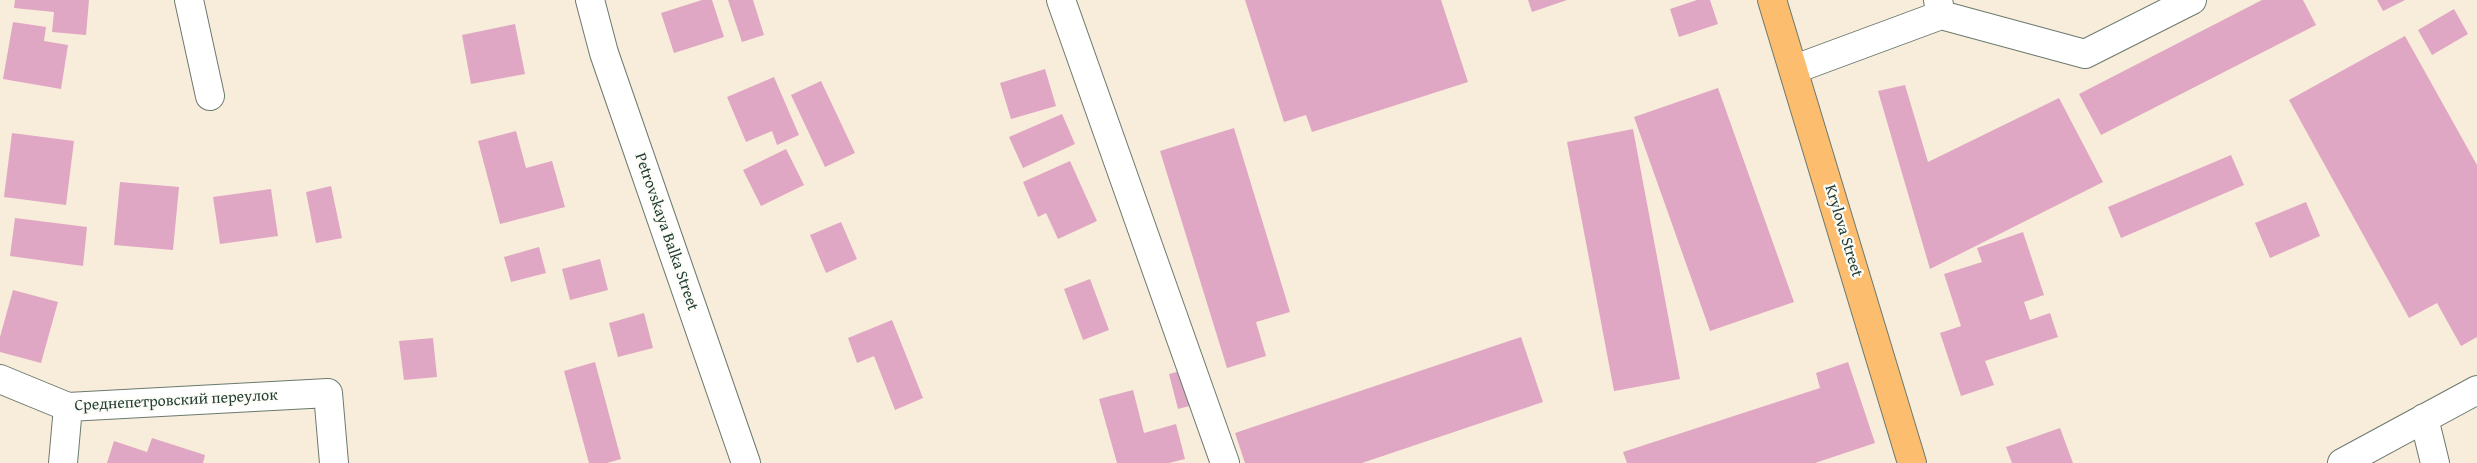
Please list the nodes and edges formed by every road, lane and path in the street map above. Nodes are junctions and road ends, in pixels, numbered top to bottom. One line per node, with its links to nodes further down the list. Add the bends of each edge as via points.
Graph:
1 (189, 0): 8 (street)
2 (590, 0): 15 (street, Petrovskaya Balka Street, via 604,53)
3 (1061, 0): 16 (street)
4 (1772, 0): 7 (main road, Krylova Street)
5 (2192, 0): 6 (street, via 2085,54)
6 (1939, 7): 7 (street)
7 (1795, 69): 17 (main road, Krylova Street)
8 (210, 96)
9 (0, 379): 11 (street, Среднепетровский переулок)
10 (2477, 390): 12 (street)
11 (68, 407): 13 (street); 14 (street, Среднепетровский переулок, via 328,393)
12 (2424, 418): 18 (street); 19 (street)
13 (62, 463)
14 (334, 463)
15 (746, 463)
16 (1225, 463)
17 (1912, 463)
18 (2342, 463)
19 (2435, 463)

